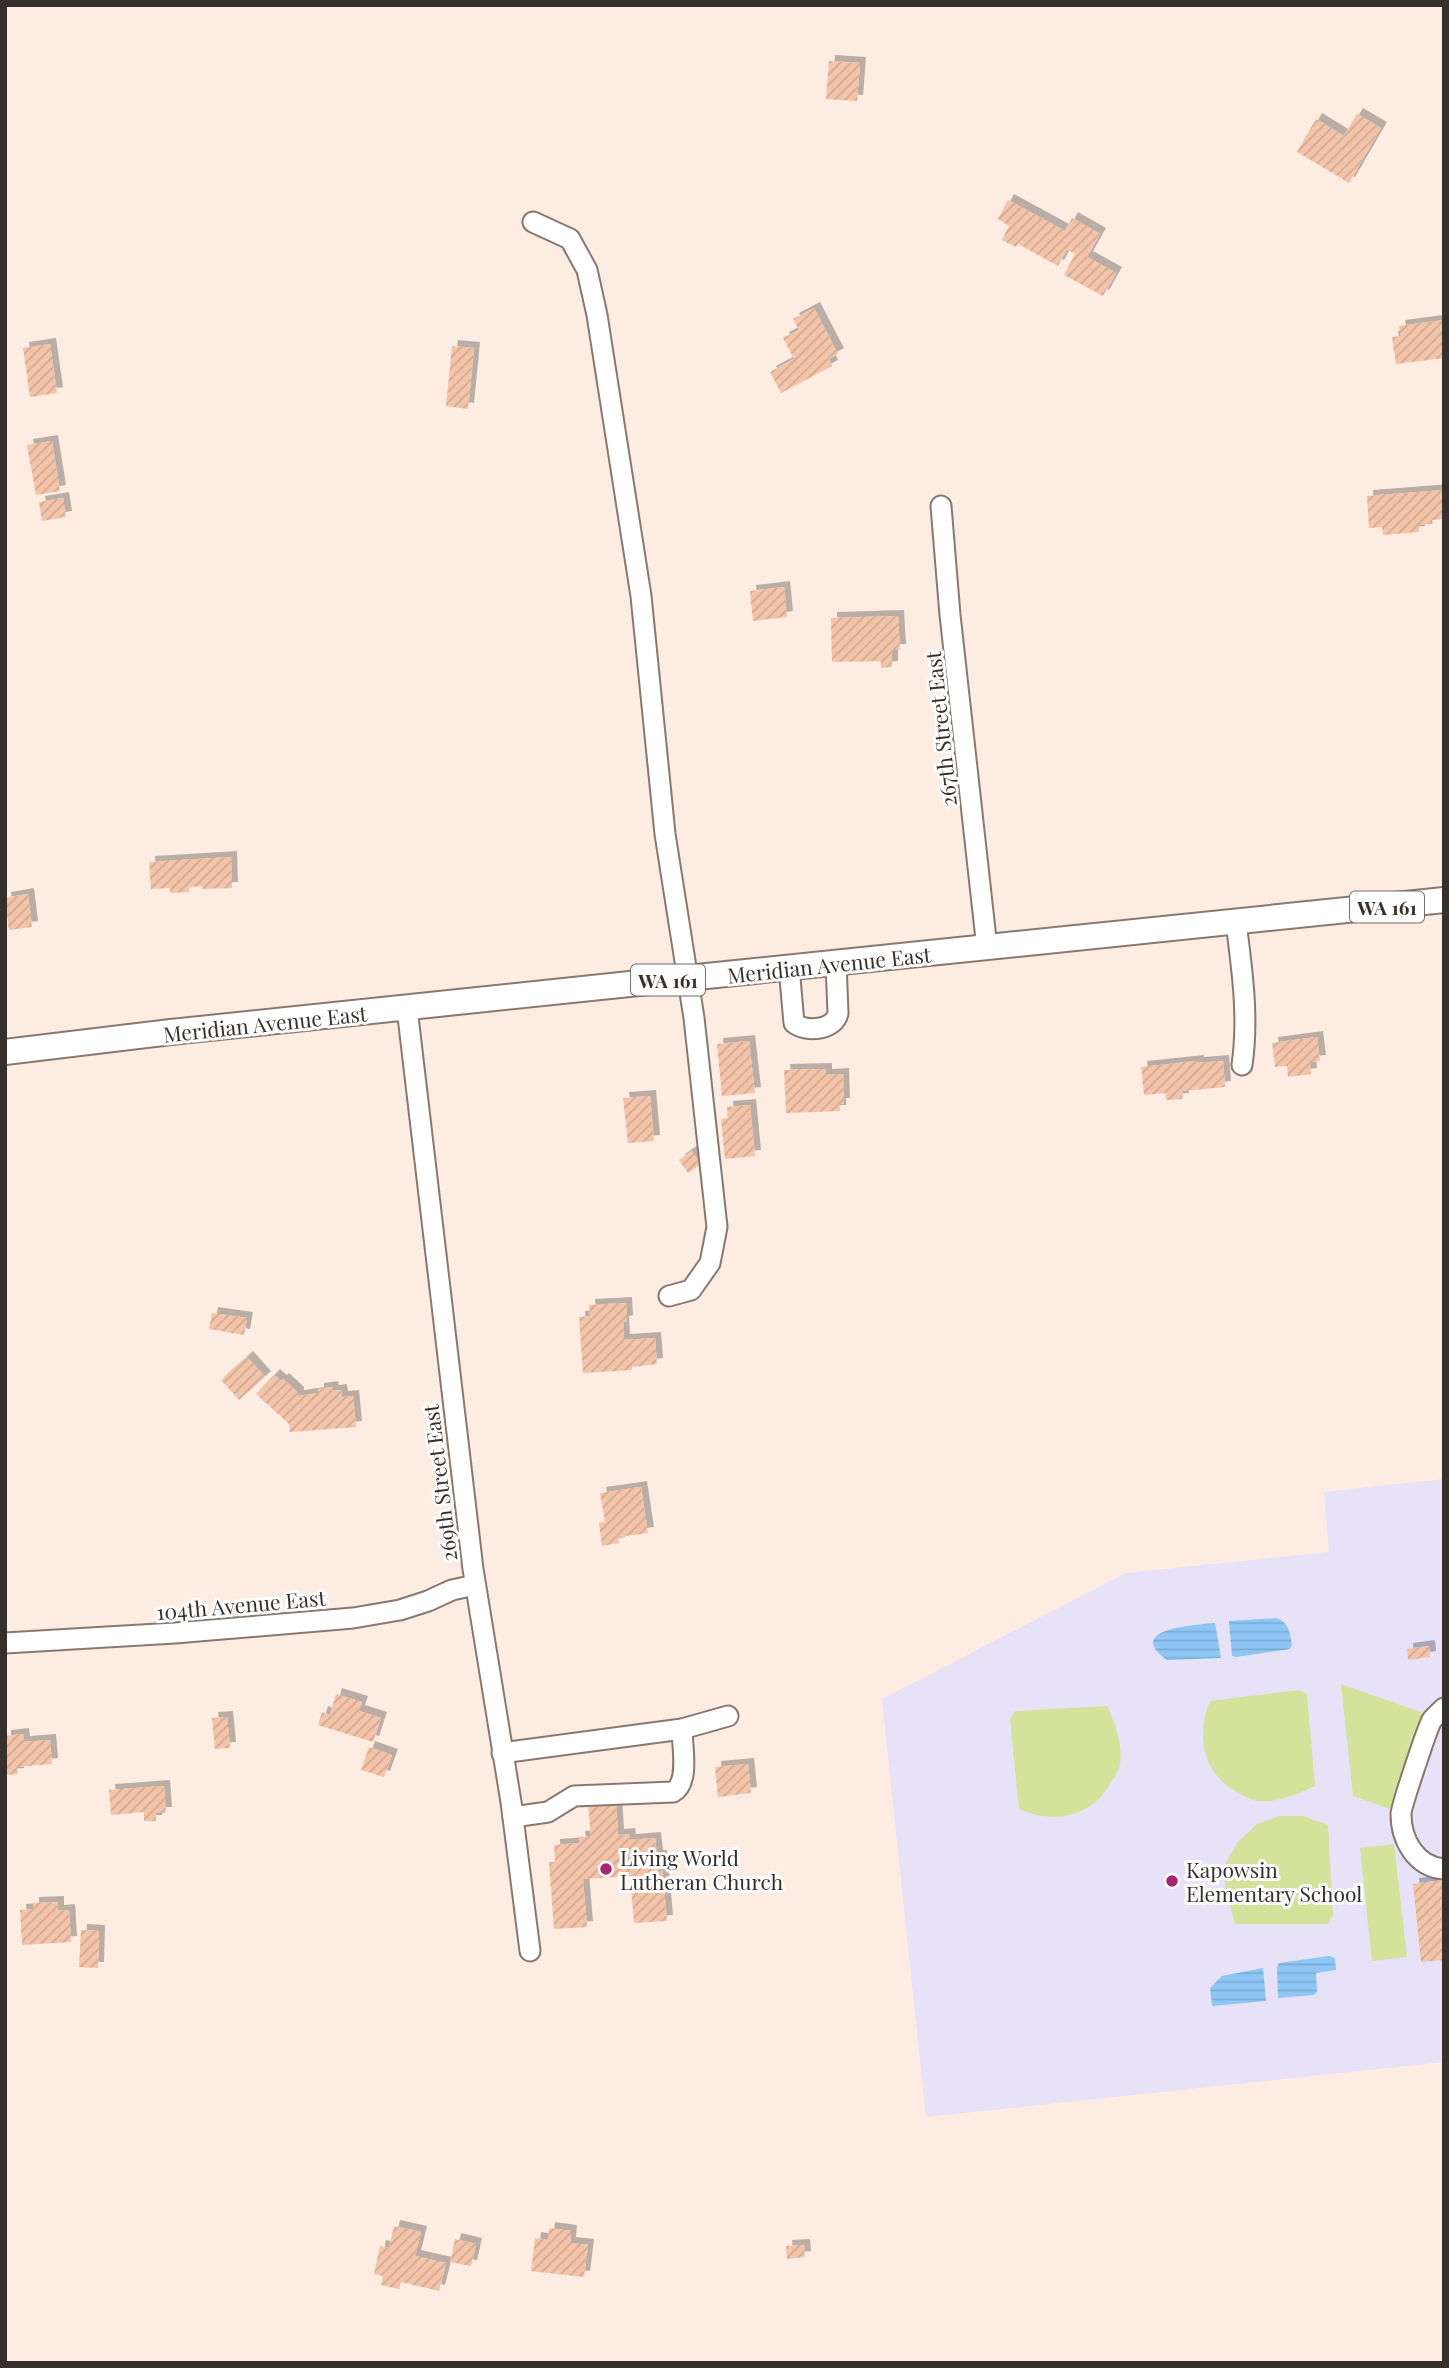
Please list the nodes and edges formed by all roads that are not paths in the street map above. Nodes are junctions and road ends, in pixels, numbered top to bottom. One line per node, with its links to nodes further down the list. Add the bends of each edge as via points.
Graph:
1 (533, 222): 8 (street, via 570,239 587,270 597,315 641,596 665,834)
2 (942, 506): 5 (street, 267th Street East)
3 (1444, 900): 4 (main road, Meridian Avenue East / WA 161)
4 (1236, 922): 5 (main road, Meridian Avenue East / WA 161); 11 (street, via 1245,1007)
5 (987, 947): 6 (main road, Meridian Avenue East / WA 161)
6 (836, 963): 7 (main road, Meridian Avenue East / WA 161); 7 (street, via 837,1019 828,1026 802,1029 794,1023)
7 (789, 967): 8 (main road, Meridian Avenue East / WA 161)
8 (687, 978): 9 (main road, Meridian Avenue East / WA 161); 12 (street, via 717,1227 704,1272 691,1290)
9 (407, 1008): 10 (main road, Meridian Avenue East / WA 161); 13 (street, 269th Street East)
10 (5, 1052)
11 (1242, 1065)
12 (669, 1296)
13 (475, 1585): 14 (street, 104th Avenue East, via 400,1610 353,1618); 18 (street, 269th Street East)
14 (5, 1643)
15 (1444, 1708): 20 (street, via 1431,1720 1401,1812 1405,1841 1417,1857 1433,1868)
16 (728, 1716): 17 (street)
17 (682, 1729): 18 (street); 19 (street, via 683,1781 679,1789 574,1796 548,1812)
18 (502, 1752): 19 (street, 269th Street East)
19 (513, 1817): 21 (street, 269th Street East)
20 (1444, 1869)
21 (530, 1951)

